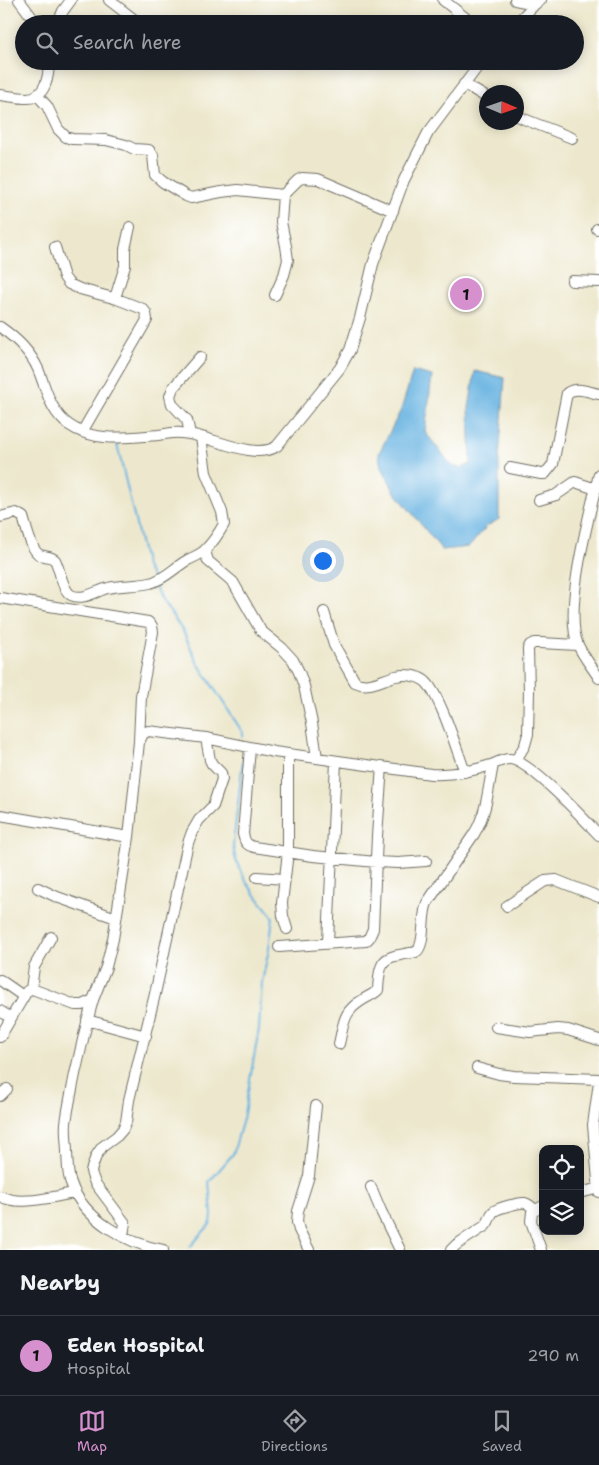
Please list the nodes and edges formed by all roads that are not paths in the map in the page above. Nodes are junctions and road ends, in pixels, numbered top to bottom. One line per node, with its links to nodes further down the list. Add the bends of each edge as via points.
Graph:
1 (20, 0): 7 (street)
2 (71, 0): 8 (street)
3 (109, 0): 9 (street)
4 (443, 0): 10 (street)
5 (515, 0): 6 (street)
6 (538, 2): 11 (street)
7 (30, 15)
8 (62, 15)
9 (128, 15)
10 (462, 15)
11 (525, 15)
12 (48, 70): 17 (street, via 44,87)
13 (475, 70): 14 (street)
14 (464, 84): 15 (street); 21 (street, via 428,132)
15 (479, 93)
16 (0, 95): 17 (street, via 27,98)
17 (37, 95): 20 (street, via 66,137 106,140 148,150 153,155 155,176 186,196 191,198 238,190)
18 (524, 119): 19 (street)
19 (572, 138)
20 (283, 196): 21 (street, via 298,180 312,178); 26 (street, via 281,222 288,260)
21 (393, 211): 33 (street, via 373,264 350,350 340,368 277,446 267,450 246,450)
22 (130, 227): 27 (street, via 125,266)
23 (55, 247): 27 (street, via 69,284)
24 (572, 281): 25 (street)
25 (599, 282)
26 (275, 295)
27 (115, 298): 31 (street, via 143,309 147,320)
28 (0, 327): 31 (street, via 31,356 47,395 63,420)
29 (200, 357): 32 (street, via 170,396 172,404 187,420)
30 (599, 394): 34 (street, via 577,389 567,393 553,464 546,474)
31 (82, 432): 32 (street, via 112,437)
32 (190, 434): 33 (street)
33 (201, 437): 39 (street, via 206,473 224,520 219,533)
34 (510, 468)
35 (599, 474): 36 (street)
36 (596, 489): 37 (street, via 575,482 556,495); 42 (street, via 574,604 573,620)
37 (539, 500)
38 (0, 517): 39 (street, via 16,513 23,517 34,549 40,555 56,560 67,592 80,597 110,588 153,582)
39 (205, 551): 48 (street, via 208,561 233,582 261,631 293,660 312,723)
40 (0, 598): 45 (street, via 148,622 152,626 141,696)
41 (324, 612): 53 (street, via 334,645 355,682 368,684 404,675 423,680 431,687)
42 (578, 645): 43 (street); 49 (street, via 530,645 528,734)
43 (599, 678)
44 (206, 738): 45 (street, via 148,731); 46 (street); 78 (street, via 210,760 221,772 222,779 213,806 199,820 188,843)
45 (139, 742): 56 (street)
46 (250, 748): 47 (street); 57 (street, via 244,842 254,847)
47 (288, 754): 48 (street); 57 (street)
48 (317, 758): 50 (street)
49 (516, 760): 51 (street); 55 (street, via 537,775)
50 (336, 761): 52 (street); 58 (street)
51 (493, 765): 53 (street); 81 (street, via 481,823 424,909 419,950 386,959 380,971 378,990 348,1012)
52 (382, 766): 53 (street, via 449,775); 60 (street)
53 (465, 772)
54 (0, 815): 56 (street)
55 (599, 835)
56 (129, 837): 66 (street)
57 (288, 852): 58 (street); 62 (street)
58 (331, 857): 60 (street); 69 (street)
59 (426, 861): 60 (street)
60 (376, 862): 69 (street, via 371,935 366,941)
61 (257, 877): 62 (street)
62 (285, 879): 67 (street, via 282,916)
63 (38, 888): 66 (street)
64 (599, 897): 65 (street, via 551,880)
65 (507, 906)
66 (116, 918): 73 (street, via 106,967)
67 (287, 929)
68 (51, 937): 72 (street, via 34,967)
69 (328, 942): 70 (street)
70 (279, 947)
71 (0, 980): 72 (street)
72 (27, 992): 73 (street, via 74,1006); 75 (street)
73 (93, 1000): 76 (street)
74 (0, 1011): 75 (street)
75 (11, 1018): 79 (street)
76 (87, 1020): 78 (street); 89 (street, via 66,1123 68,1170)
77 (496, 1027): 80 (street, via 530,1032 568,1030)
78 (146, 1036): 92 (street, via 123,1130 102,1147 92,1171 98,1188 124,1219)
79 (0, 1037)
80 (599, 1040)
81 (340, 1044)
82 (477, 1068): 83 (street, via 514,1076)
83 (599, 1080): 86 (street, via 593,1124)
84 (316, 1106): 95 (street, via 309,1176 297,1222)
85 (371, 1187): 96 (street)
86 (599, 1188): 87 (street); 88 (street)
87 (584, 1192)
88 (599, 1192)
89 (76, 1193): 90 (street, via 21,1200); 92 (street, via 97,1220)
90 (0, 1196)
91 (539, 1208): 97 (street, via 525,1203 498,1209 485,1226); 98 (street, via 532,1212 531,1222)
92 (123, 1235): 93 (street)
93 (142, 1248): 94 (street)
94 (163, 1250)
95 (309, 1250)
96 (400, 1250)
97 (451, 1250)
98 (541, 1250)

